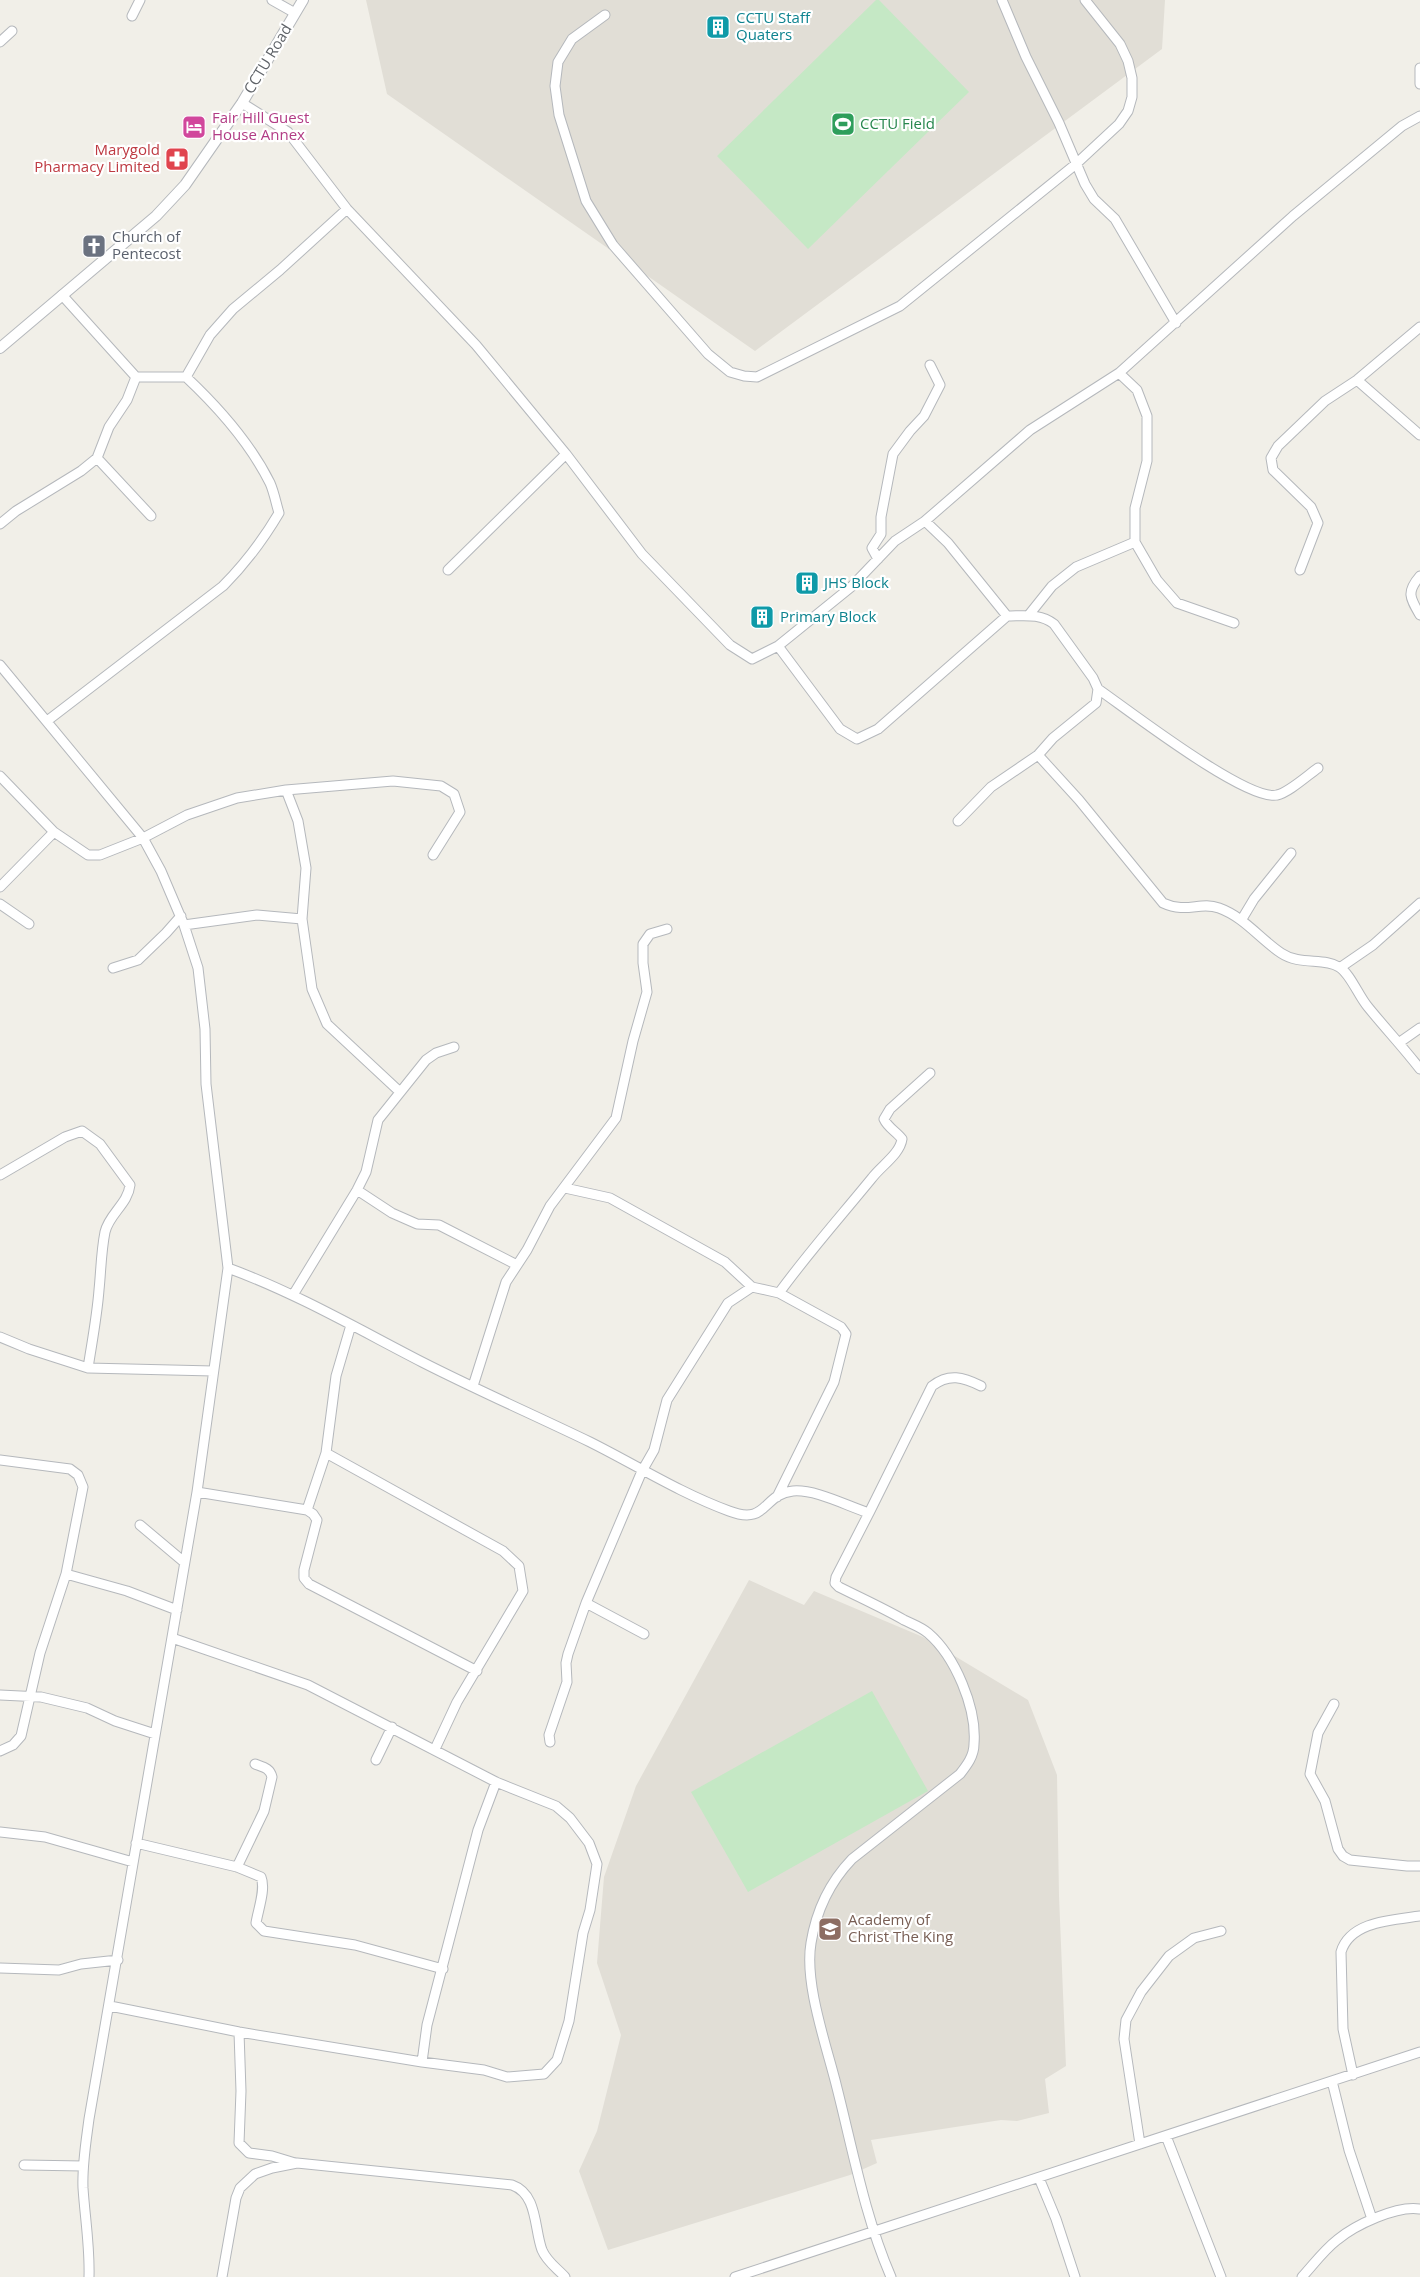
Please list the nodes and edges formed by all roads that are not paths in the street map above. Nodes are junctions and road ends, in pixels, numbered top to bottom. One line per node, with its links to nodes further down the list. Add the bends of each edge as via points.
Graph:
1 (140, 0): 8 (street)
2 (272, 0): 6 (street)
3 (303, 0): 6 (street, CCTU Road)
4 (1002, 0): 15 (street)
5 (1086, 0): 15 (street, via 1120,44 1132,78 1132,97 1119,124)
6 (295, 13): 13 (street, CCTU Road)
7 (605, 15): 15 (street, via 572,39 558,62 555,86 559,115 586,201 614,246 688,333 730,372 757,377 900,306)
8 (132, 16)
9 (12, 30): 10 (street)
10 (0, 42)
11 (1420, 68): 12 (street)
12 (1420, 84)
13 (242, 103): 16 (street, via 288,132); 17 (street, CCTU Road, via 186,185 156,216)
14 (1420, 116): 18 (street, via 1402,126 1300,209)
15 (1076, 164): 18 (street, via 1094,199 1115,219)
16 (347, 208): 24 (street, via 233,309 210,335); 27 (street, via 476,345)
17 (62, 295): 20 (street, CCTU Road); 23 (street)
18 (1176, 323): 22 (street)
19 (1420, 327): 25 (street)
20 (0, 348)
21 (930, 365): 33 (street, via 940,385 924,416 893,454 881,517 881,534 872,548)
22 (1119, 373): 30 (street, via 1030,430); 32 (street, via 1137,390 1147,416 1147,461 1135,508)
23 (136, 377): 24 (street); 28 (street)
24 (186, 377): 44 (street, via 218,409 252,453 270,484 279,513 239,570 223,586)
25 (1357, 380): 26 (street); 35 (street, via 1325,401 1278,446 1271,458 1273,470 1311,507 1318,522)
26 (1420, 435)
27 (566, 454): 34 (street); 41 (street, via 642,554 730,645 752,659)
28 (97, 458): 29 (street); 31 (street)
29 (151, 516)
30 (925, 522): 33 (street, via 895,541); 38 (street, via 948,543)
31 (0, 524)
32 (1135, 542): 39 (street, via 1076,566 1052,586); 40 (street, via 1157,580 1177,603)
33 (878, 559): 41 (street, via 851,587)
34 (448, 570)
35 (1300, 570)
36 (1420, 576): 37 (street, via 1412,585 1410,599)
37 (1420, 615)
38 (1008, 616): 39 (street); 41 (street, via 878,730 857,739 840,729)
39 (1028, 616): 43 (street, via 1046,618 1054,624 1076,652)
40 (1234, 623)
41 (778, 646)
42 (0, 665): 44 (street)
43 (1098, 689): 45 (street, via 1096,703); 46 (street, via 1231,781 1268,796 1278,795)
44 (47, 721): 51 (street)
45 (1038, 755): 49 (street, via 991,787); 58 (street, via 1080,800 1163,903 1184,909 1213,906)
46 (1318, 768)
47 (0, 776): 50 (street)
48 (286, 790): 51 (street, via 238,798 187,815); 53 (street, via 392,780 441,786 454,794 460,812); 57 (street, via 298,821 306,868)
49 (958, 821)
50 (54, 832): 51 (street, via 88,855 100,855); 54 (street)
51 (143, 838): 59 (street)
52 (1291, 853): 58 (street)
53 (433, 855)
54 (0, 887)
55 (1420, 903): 62 (street, via 1373,945)
56 (0, 904): 60 (street)
57 (302, 919): 59 (street, via 257,915); 69 (street, via 312,989 327,1024)
58 (1242, 919): 62 (street, via 1286,956)
59 (183, 920): 63 (street, via 138,960); 74 (street, via 198,968 206,1084)
60 (29, 924)
61 (667, 929): 71 (street, via 650,934 643,944 647,992 616,1118)
62 (1341, 967): 65 (street, via 1367,1006)
63 (113, 968)
64 (1420, 1028): 65 (street)
65 (1400, 1042): 67 (street)
66 (454, 1047): 69 (street, via 426,1060)
67 (1420, 1069)
68 (930, 1073): 76 (street, via 890,1109 884,1119 902,1139 901,1146 799,1265)
69 (400, 1092): 72 (street, via 378,1120 366,1172)
70 (0, 1175): 80 (street, via 65,1136 82,1132 100,1144 130,1185 128,1195 106,1230)
71 (565, 1188): 73 (street, via 550,1206); 75 (street, via 610,1198 725,1262)
72 (358, 1190): 73 (street, via 392,1213 417,1224 439,1225); 77 (street)
73 (517, 1265): 82 (street, via 506,1282)
74 (228, 1268): 77 (street); 81 (street)
75 (752, 1287): 76 (street); 86 (street, via 728,1303 667,1400 654,1450)
76 (780, 1293): 88 (street, via 841,1327 846,1334 834,1382)
77 (293, 1295): 78 (street)
78 (351, 1325): 82 (street); 84 (street, via 336,1376)
79 (0, 1337): 80 (street)
80 (88, 1368): 81 (street)
81 (213, 1371): 87 (street)
82 (473, 1386): 86 (street)
83 (981, 1386): 90 (street, via 948,1377 932,1386)
84 (326, 1453): 89 (street); 98 (street, via 502,1551 518,1566 523,1591)
85 (0, 1460): 93 (street, via 70,1469 78,1475 83,1487)
86 (642, 1471): 88 (street, via 745,1516 754,1515); 94 (street)
87 (198, 1492): 89 (street); 92 (street)
88 (777, 1497): 90 (street, via 791,1491 809,1492)
89 (307, 1510): 98 (street, via 317,1520 304,1570 304,1578 309,1584)
90 (869, 1513): 134 (street, via 835,1583 926,1631 940,1644 952,1662 969,1702 974,1724 974,1745 969,1762 960,1774 852,1859 839,1873 818,1917 810,1944 810,1972 818,2010)
91 (140, 1525): 92 (street)
92 (184, 1562): 95 (street)
93 (66, 1574): 95 (street, via 127,1591); 100 (street)
94 (586, 1603): 96 (street); 104 (street, via 566,1663 567,1682 549,1735)
95 (176, 1610): 97 (street)
96 (644, 1634)
97 (172, 1638): 102 (street, via 308,1685); 103 (street)
98 (477, 1670): 105 (street, via 457,1702)
99 (0, 1695): 100 (street)
100 (28, 1697): 103 (street, via 87,1708); 106 (street, via 21,1736 13,1745)
101 (1334, 1704): 113 (street, via 1318,1733 1310,1774 1325,1802 1338,1850 1350,1860)
102 (392, 1727): 105 (street); 107 (street)
103 (155, 1734): 111 (street)
104 (550, 1742)
105 (435, 1749): 109 (street)
106 (0, 1751)
107 (376, 1760)
108 (255, 1764): 114 (street, via 270,1771 272,1777 264,1811)
109 (496, 1782): 119 (street, via 478,1830); 123 (street, via 556,1806 589,1843 596,1864 569,2021 557,2060 544,2074 507,2077 484,2070)
110 (0, 1832): 112 (street, via 45,1837)
111 (136, 1843): 112 (street); 114 (street)
112 (133, 1862): 117 (street)
113 (1420, 1866)
114 (237, 1867): 119 (street, via 261,1877 264,1885 256,1923 264,1931 355,1945)
115 (1420, 1916): 124 (street, via 1381,1922 1350,1935 1344,1942 1341,1952 1344,2029)
116 (1221, 1931): 127 (street, via 1194,1938 1169,1956 1141,1992 1126,2020 1124,2039)
117 (118, 1960): 118 (street, via 59,1970); 120 (street)
118 (0, 1968)
119 (443, 1969): 123 (street, via 427,2025)
120 (110, 2006): 121 (street); 130 (street)
121 (239, 2032): 123 (street); 128 (street, via 239,2143 248,2152)
122 (1420, 2052): 124 (street)
123 (422, 2062)
124 (1352, 2074): 125 (street)
125 (1332, 2081): 126 (street); 133 (street, via 1349,2150)
126 (1166, 2136): 127 (street); 141 (street)
127 (1140, 2144): 131 (street)
128 (297, 2163): 136 (street, via 255,2174 240,2188); 137 (street, via 522,2188 530,2200 542,2250)
129 (24, 2165): 130 (street)
130 (83, 2166): 135 (street, via 90,2249)
131 (1039, 2178): 134 (street); 140 (street)
132 (1420, 2209): 133 (street, via 1406,2209)
133 (1372, 2219): 142 (street, via 1338,2239)
134 (874, 2232): 138 (street); 139 (street)
135 (89, 2277)
136 (222, 2277)
137 (565, 2277)
138 (735, 2277)
139 (891, 2277)
140 (1075, 2277)
141 (1221, 2277)
142 (1302, 2277)

